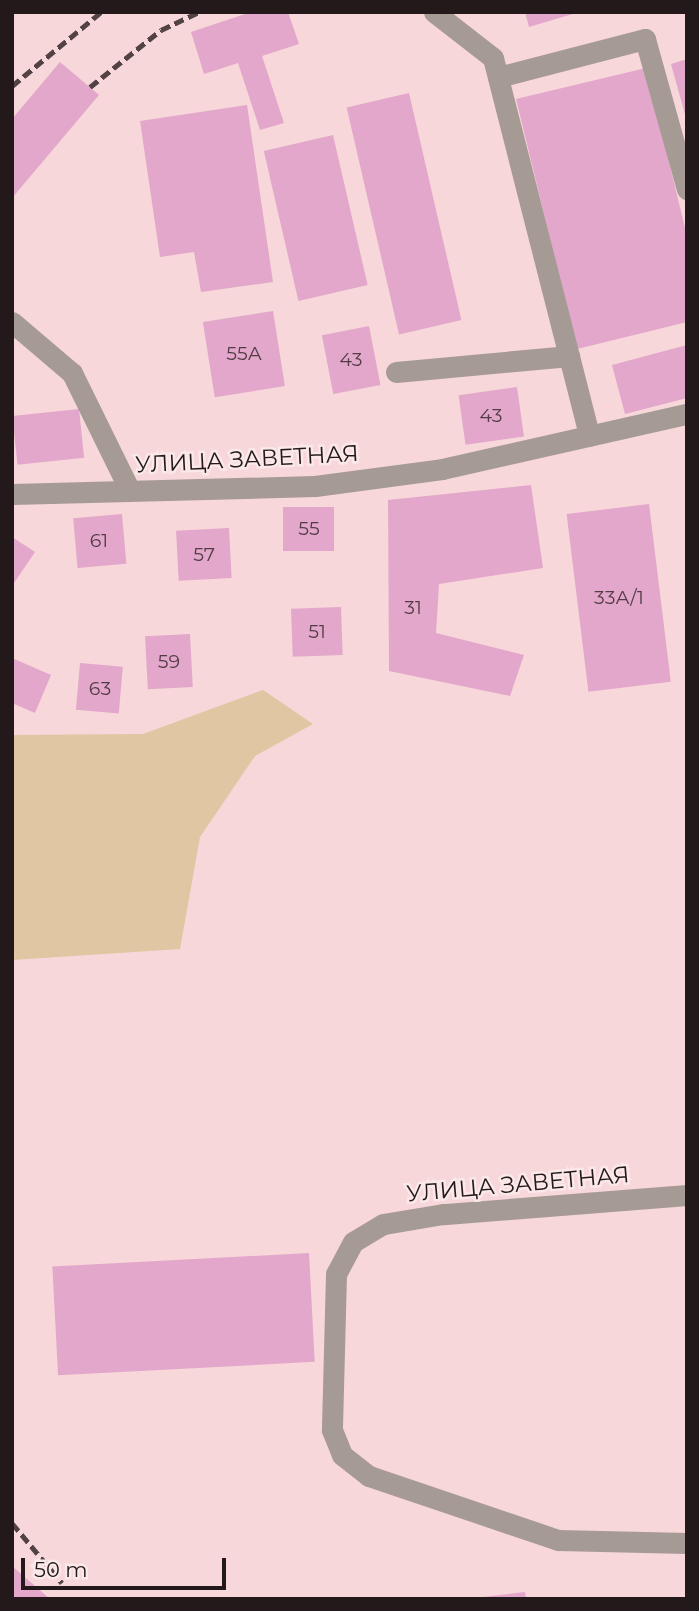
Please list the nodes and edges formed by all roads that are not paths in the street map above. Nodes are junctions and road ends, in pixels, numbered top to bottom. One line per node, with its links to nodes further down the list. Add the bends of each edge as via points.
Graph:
1 (434, 12): 2 (street, via 493,58)
2 (498, 77): 3 (street, via 645,39); 5 (street)
3 (687, 189)
4 (12, 322): 9 (street, via 72,373)
5 (569, 356): 6 (street); 8 (street)
6 (396, 372)
7 (687, 414): 8 (street, УЛИЦА ЗАВЕТНАЯ)
8 (589, 436): 9 (street, УЛИЦА ЗАВЕТНАЯ, via 442,469 315,486)
9 (130, 491): 10 (street, УЛИЦА ЗАВЕТНАЯ)
10 (12, 494)
11 (687, 1195): 12 (street, УЛИЦА ЗАВЕТНАЯ, via 443,1214 383,1224 353,1242 336,1274 332,1416 342,1455 369,1476 558,1540)
12 (687, 1543)

